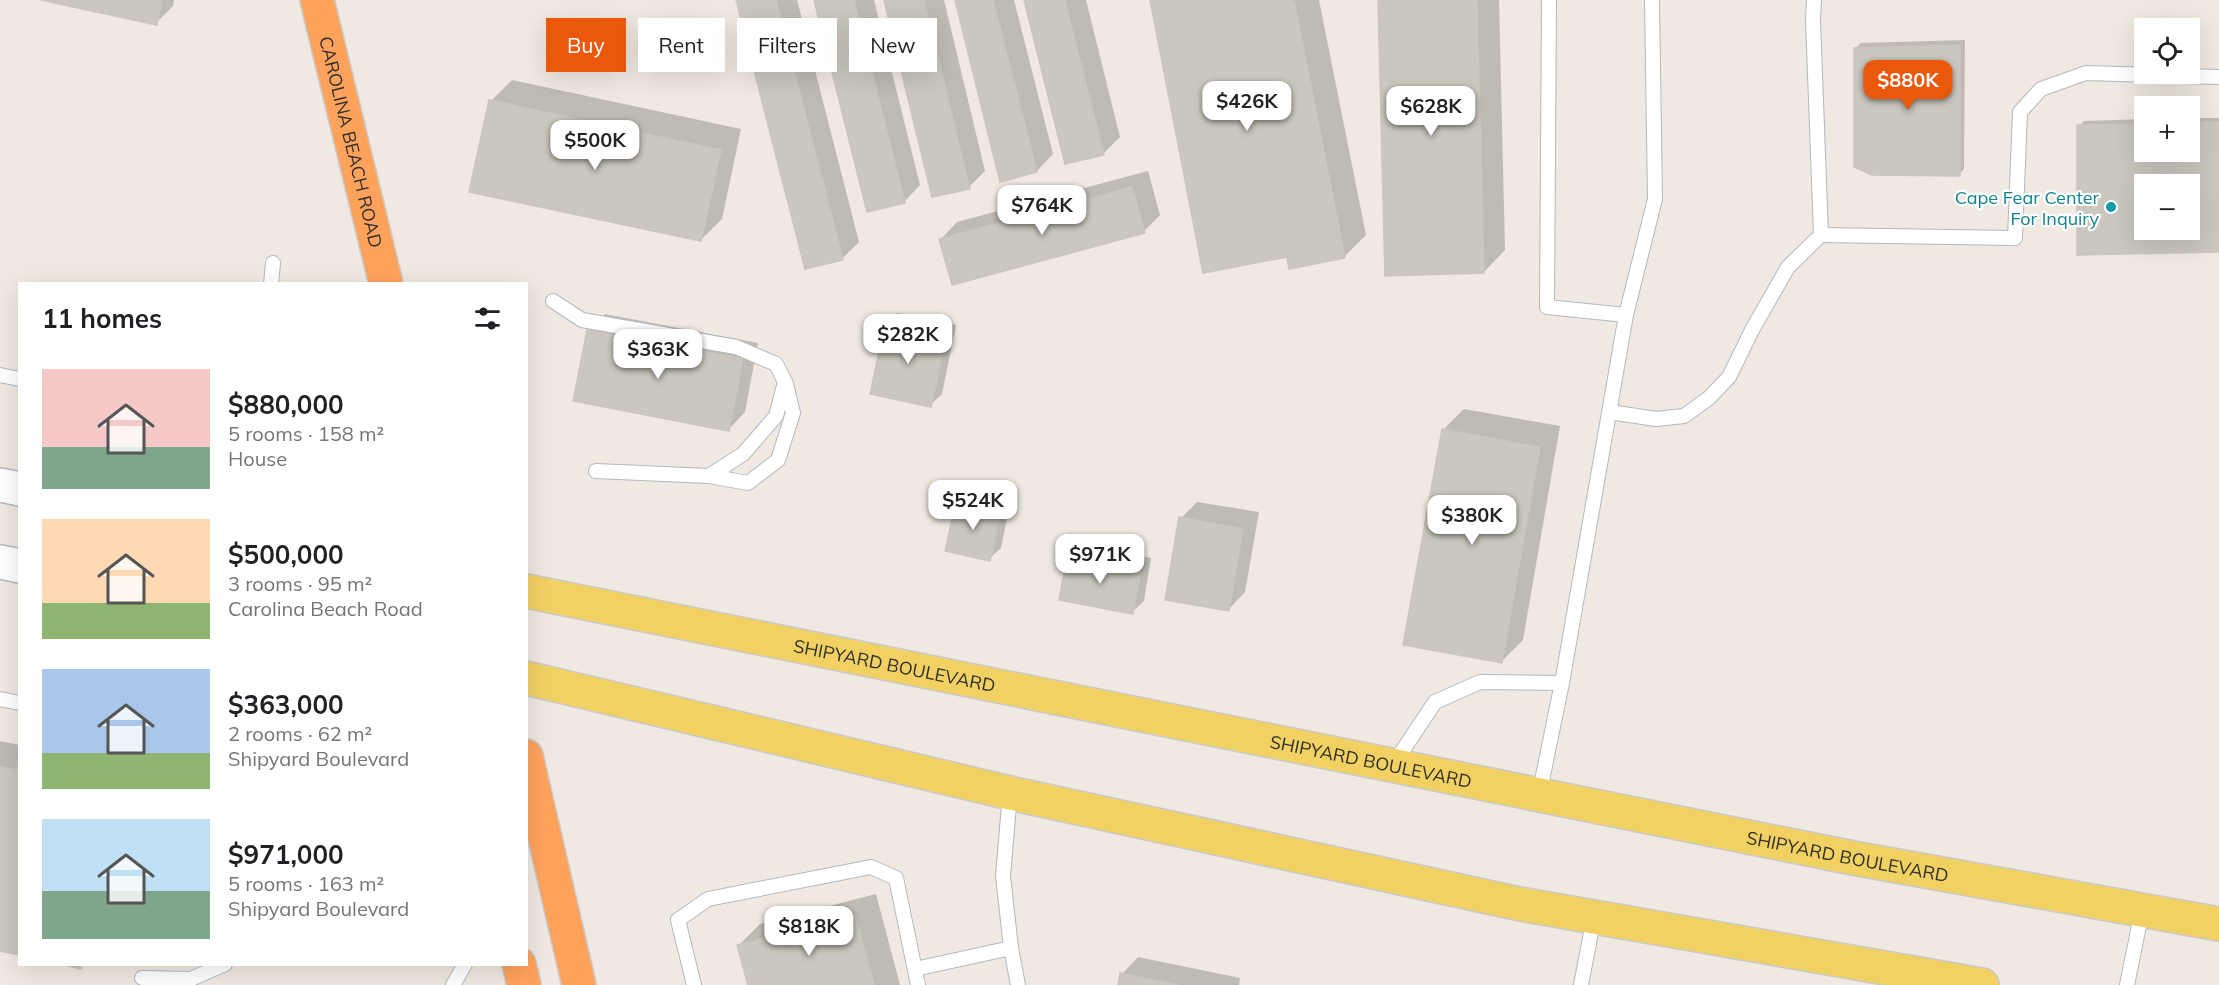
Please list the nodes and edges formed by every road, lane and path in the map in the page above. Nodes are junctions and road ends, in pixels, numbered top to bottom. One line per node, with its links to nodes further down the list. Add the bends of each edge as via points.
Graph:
1 (317, 0): 9 (highway, CAROLINA BEACH ROAD)
2 (1549, 0): 11 (lane, via 1547,307)
3 (1652, 0): 11 (lane, via 1655,200)
4 (1814, 0): 6 (lane)
5 (2219, 77): 6 (lane, via 2086,73 2041,88 2019,112 2015,238)
6 (1821, 235): 15 (lane, via 1788,267 1729,377 1709,398 1684,416 1656,419)
7 (273, 263): 8 (lane)
8 (271, 282)
9 (386, 282)
10 (554, 301): 14 (lane, via 582,320 736,346 776,364)
11 (1626, 315): 15 (lane)
12 (0, 375): 13 (lane)
13 (18, 379)
14 (785, 382): 17 (lane, via 776,416 743,454); 17 (lane, via 793,413 778,460 748,483)
15 (1610, 412): 24 (lane)
16 (596, 471): 17 (lane)
17 (709, 476)
18 (0, 485): 19 (main road)
19 (18, 489)
20 (0, 562): 21 (main road)
21 (18, 566)
22 (528, 591): 28 (main road, SHIPYARD BOULEVARD)
23 (528, 678): 29 (main road)
24 (1562, 682): 28 (lane, via 1480,682 1435,702); 30 (lane)
25 (0, 699): 26 (lane)
26 (18, 703)
27 (528, 765): 42 (highway)
28 (1393, 765): 30 (main road, SHIPYARD BOULEVARD)
29 (1010, 793): 32 (main road); 34 (lane, via 1003,876)
30 (1539, 795): 31 (main road, SHIPYARD BOULEVARD, via 1853,858)
31 (2142, 910): 33 (main road, SHIPYARD BOULEVARD); 48 (lane)
32 (1594, 917): 46 (lane); 47 (main road)
33 (2219, 924)
34 (1011, 948): 38 (lane); 45 (lane)
35 (220, 966): 39 (lane, via 191,979)
36 (464, 966): 40 (lane)
37 (519, 966): 41 (highway)
38 (915, 969): 43 (lane, via 896,878 871,867 708,899 678,920); 44 (lane)
39 (143, 976)
40 (453, 985)
41 (524, 985)
42 (579, 985)
43 (694, 985)
44 (918, 985)
45 (1018, 985)
46 (1581, 985)
47 (1982, 985)
48 (2127, 985)

